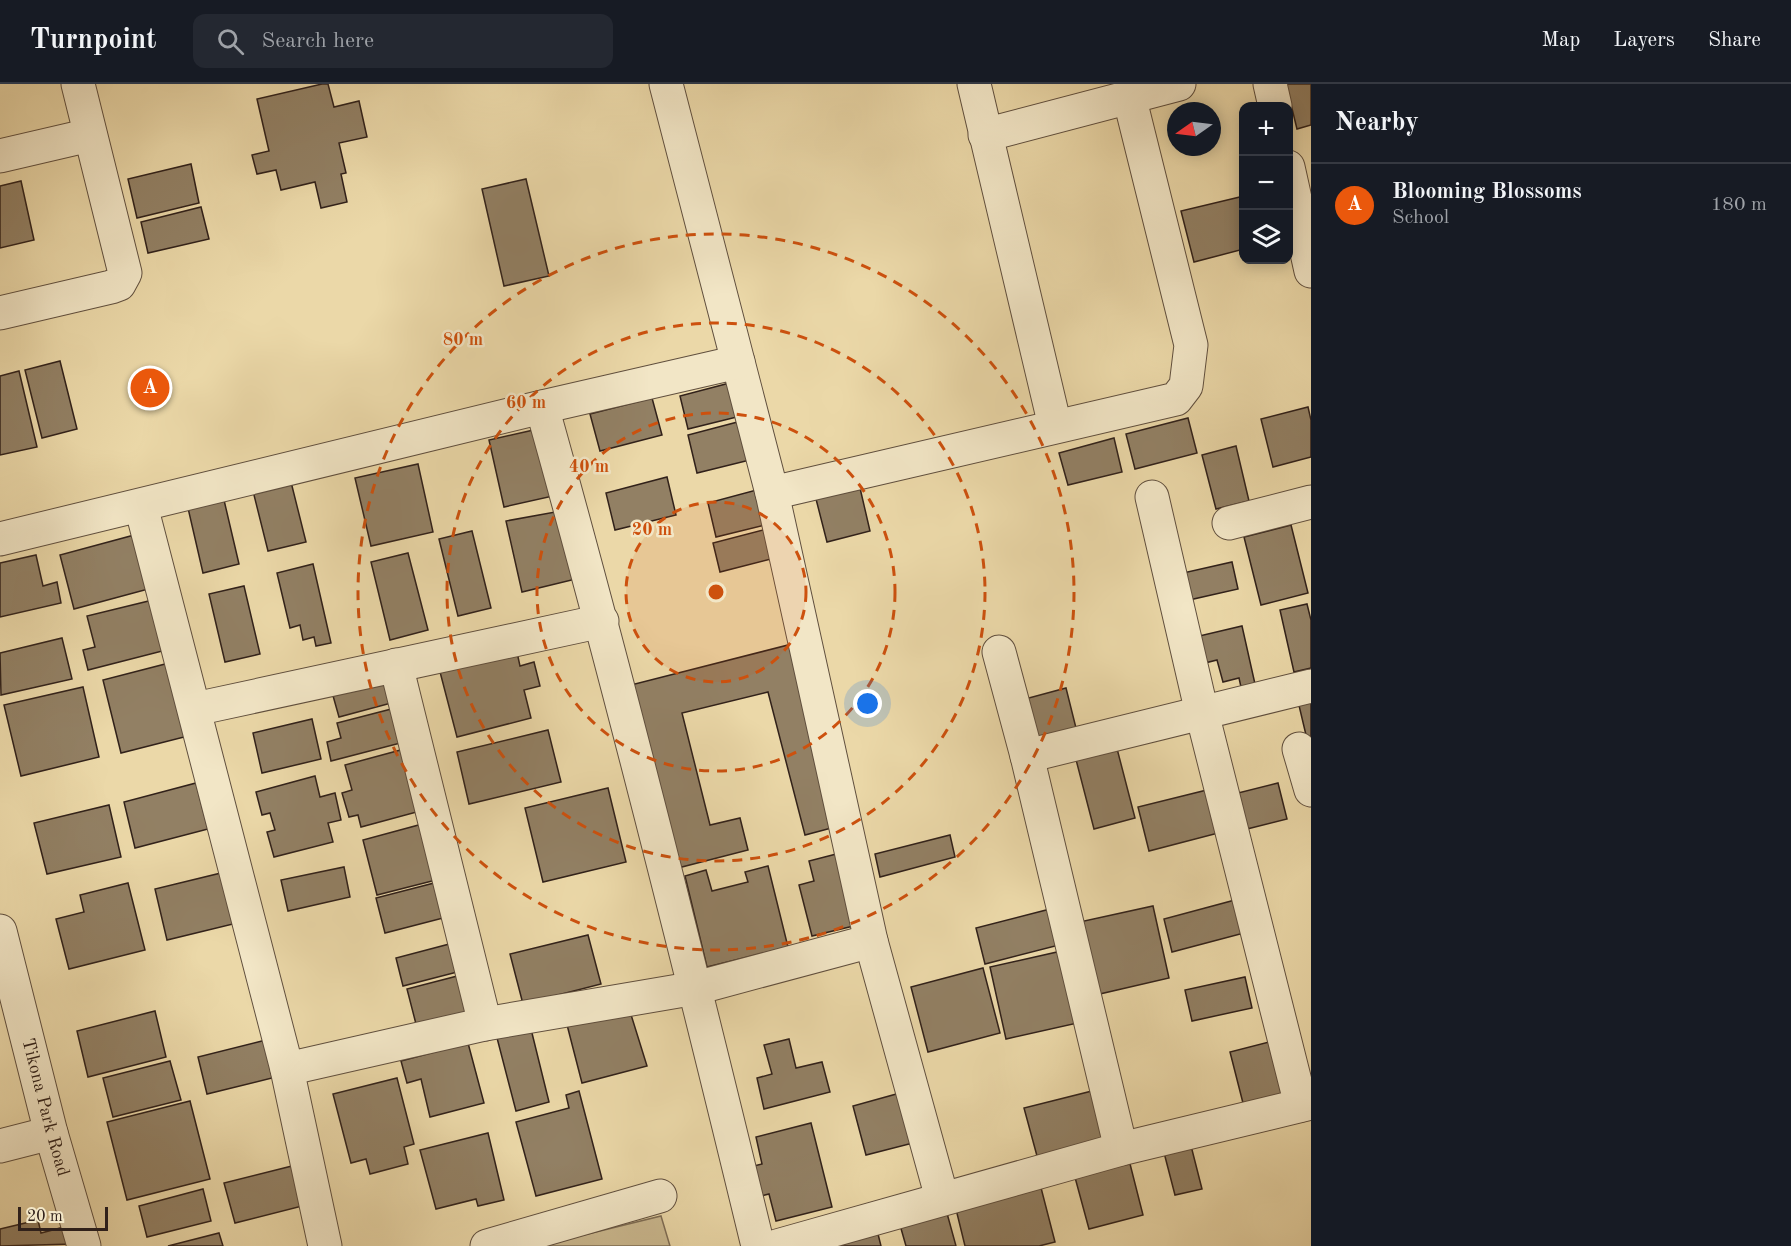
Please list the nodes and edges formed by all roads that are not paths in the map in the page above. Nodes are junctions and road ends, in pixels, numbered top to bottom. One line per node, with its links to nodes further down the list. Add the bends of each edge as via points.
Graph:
1 (78, 84): 8 (street)
2 (666, 84): 14 (street)
3 (974, 84): 9 (street)
4 (1179, 84): 6 (street)
5 (1270, 84): 7 (street)
6 (1129, 96): 9 (street); 16 (street, via 1191,345 1186,386 1176,399)
7 (1274, 102)
8 (90, 135): 10 (street); 13 (street, via 125,273 123,279 111,287)
9 (985, 135): 16 (street)
10 (0, 156)
11 (1293, 190): 12 (street)
12 (1311, 271)
13 (0, 313)
14 (738, 362): 15 (street); 17 (street)
15 (542, 407): 20 (street); 23 (street)
16 (1055, 426): 17 (street)
17 (772, 493): 33 (street)
18 (1152, 497): 28 (street)
19 (1311, 502): 21 (street)
20 (141, 506): 22 (street); 27 (street)
21 (1229, 523)
22 (0, 539)
23 (602, 621): 25 (street); 34 (street)
24 (999, 652): 30 (street)
25 (396, 665): 27 (street); 35 (street)
26 (1311, 686): 28 (street)
27 (195, 709): 36 (street)
28 (1202, 713): 30 (street); 37 (street)
29 (1299, 749): 31 (street)
30 (1027, 756): 40 (street)
31 (1311, 790)
32 (0, 931): 38 (street, Tikona Park Road)
33 (871, 941): 34 (street); 42 (street)
34 (696, 988): 35 (street); 46 (street)
35 (485, 1024): 36 (street)
36 (287, 1069): 44 (street)
37 (1306, 1104): 40 (street)
38 (51, 1133): 39 (street); 43 (street, Tikona Park Road)
39 (0, 1146)
40 (1121, 1149): 42 (street)
41 (660, 1196): 45 (street)
42 (942, 1198): 47 (street)
43 (84, 1246)
44 (325, 1246)
45 (487, 1246)
46 (758, 1246)
47 (777, 1246)

